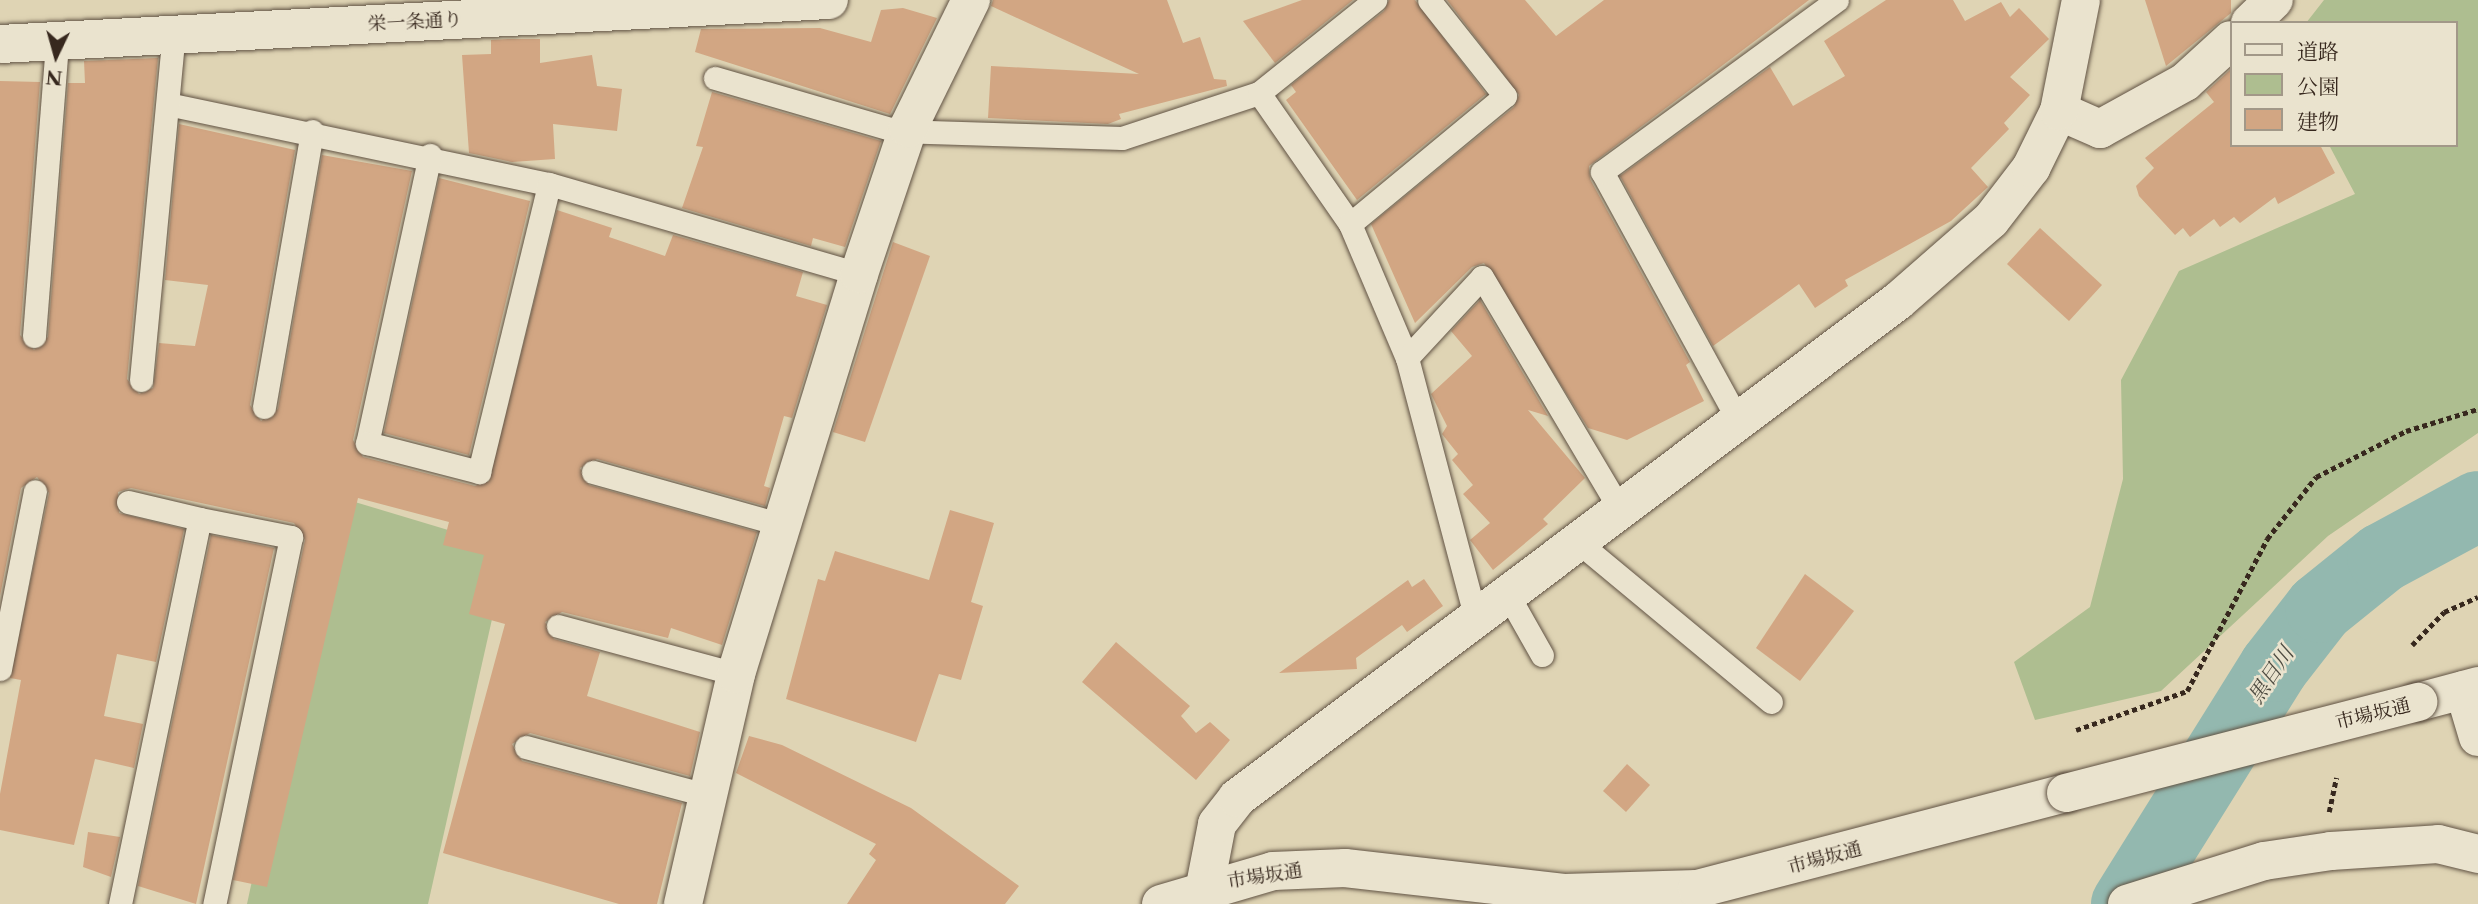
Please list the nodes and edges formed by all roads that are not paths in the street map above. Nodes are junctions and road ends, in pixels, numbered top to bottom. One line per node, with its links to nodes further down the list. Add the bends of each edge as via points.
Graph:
1 (829, 0): 8 (street, 栄一条通り)
2 (971, 0): 18 (street)
3 (1375, 0): 15 (lane)
4 (1429, 0): 22 (lane, via 1505,96)
5 (1837, 0): 28 (lane, via 1602,172)
6 (2081, 0): 17 (street)
7 (2274, 0): 9 (street)
8 (633, 5): 10 (street, 栄一条通り)
9 (2252, 21)
10 (174, 34): 11 (street, 栄一条通り); 16 (lane)
11 (57, 41): 13 (street, 栄一条通り); 24 (lane)
12 (2230, 41): 17 (street, via 2185,82 2100,129)
13 (0, 44)
14 (715, 78): 18 (lane, via 897,131)
15 (1259, 93): 18 (lane, via 1122,138); 22 (lane)
16 (168, 104): 19 (lane); 26 (lane)
17 (2059, 111): 28 (street, via 2031,168 1992,220 1898,301)
18 (908, 128): 23 (street)
19 (312, 131): 20 (lane); 27 (lane)
20 (430, 155): 21 (lane); 21 (lane, via 367,443 479,472)
21 (549, 184): 23 (lane)
22 (1350, 223): 25 (lane)
23 (859, 274): 34 (street)
24 (34, 335)
25 (1407, 358): 32 (lane, via 1482,277); 37 (lane)
26 (141, 380)
27 (264, 407)
28 (1738, 420): 32 (street)
29 (593, 472): 34 (lane)
30 (35, 491): 40 (lane)
31 (128, 502): 33 (lane)
32 (1620, 509): 35 (street)
33 (201, 519): 50 (lane); 51 (lane, via 291,537)
34 (779, 524): 41 (street)
35 (1577, 541): 36 (street); 43 (lane)
36 (1507, 595): 37 (street); 39 (lane)
37 (1476, 619): 48 (street, via 1237,798 1217,824)
38 (558, 626): 41 (lane)
39 (1542, 655)
40 (0, 669)
41 (736, 674): 46 (street)
42 (2471, 688): 44 (street); 49 (street, 市場坂通, bridge, via 1697,889)
43 (1770, 702)
44 (2478, 737)
45 (526, 747): 46 (lane)
46 (703, 794): 52 (street)
47 (2478, 854): 54 (street, via 2438,844 2264,861)
48 (1205, 886): 49 (street, 市場坂通, via 1273,871 1345,867); 53 (street, 市場坂通)
49 (1566, 899)
50 (120, 904)
51 (214, 904)
52 (683, 904)
53 (1161, 904)
54 (2127, 904)

